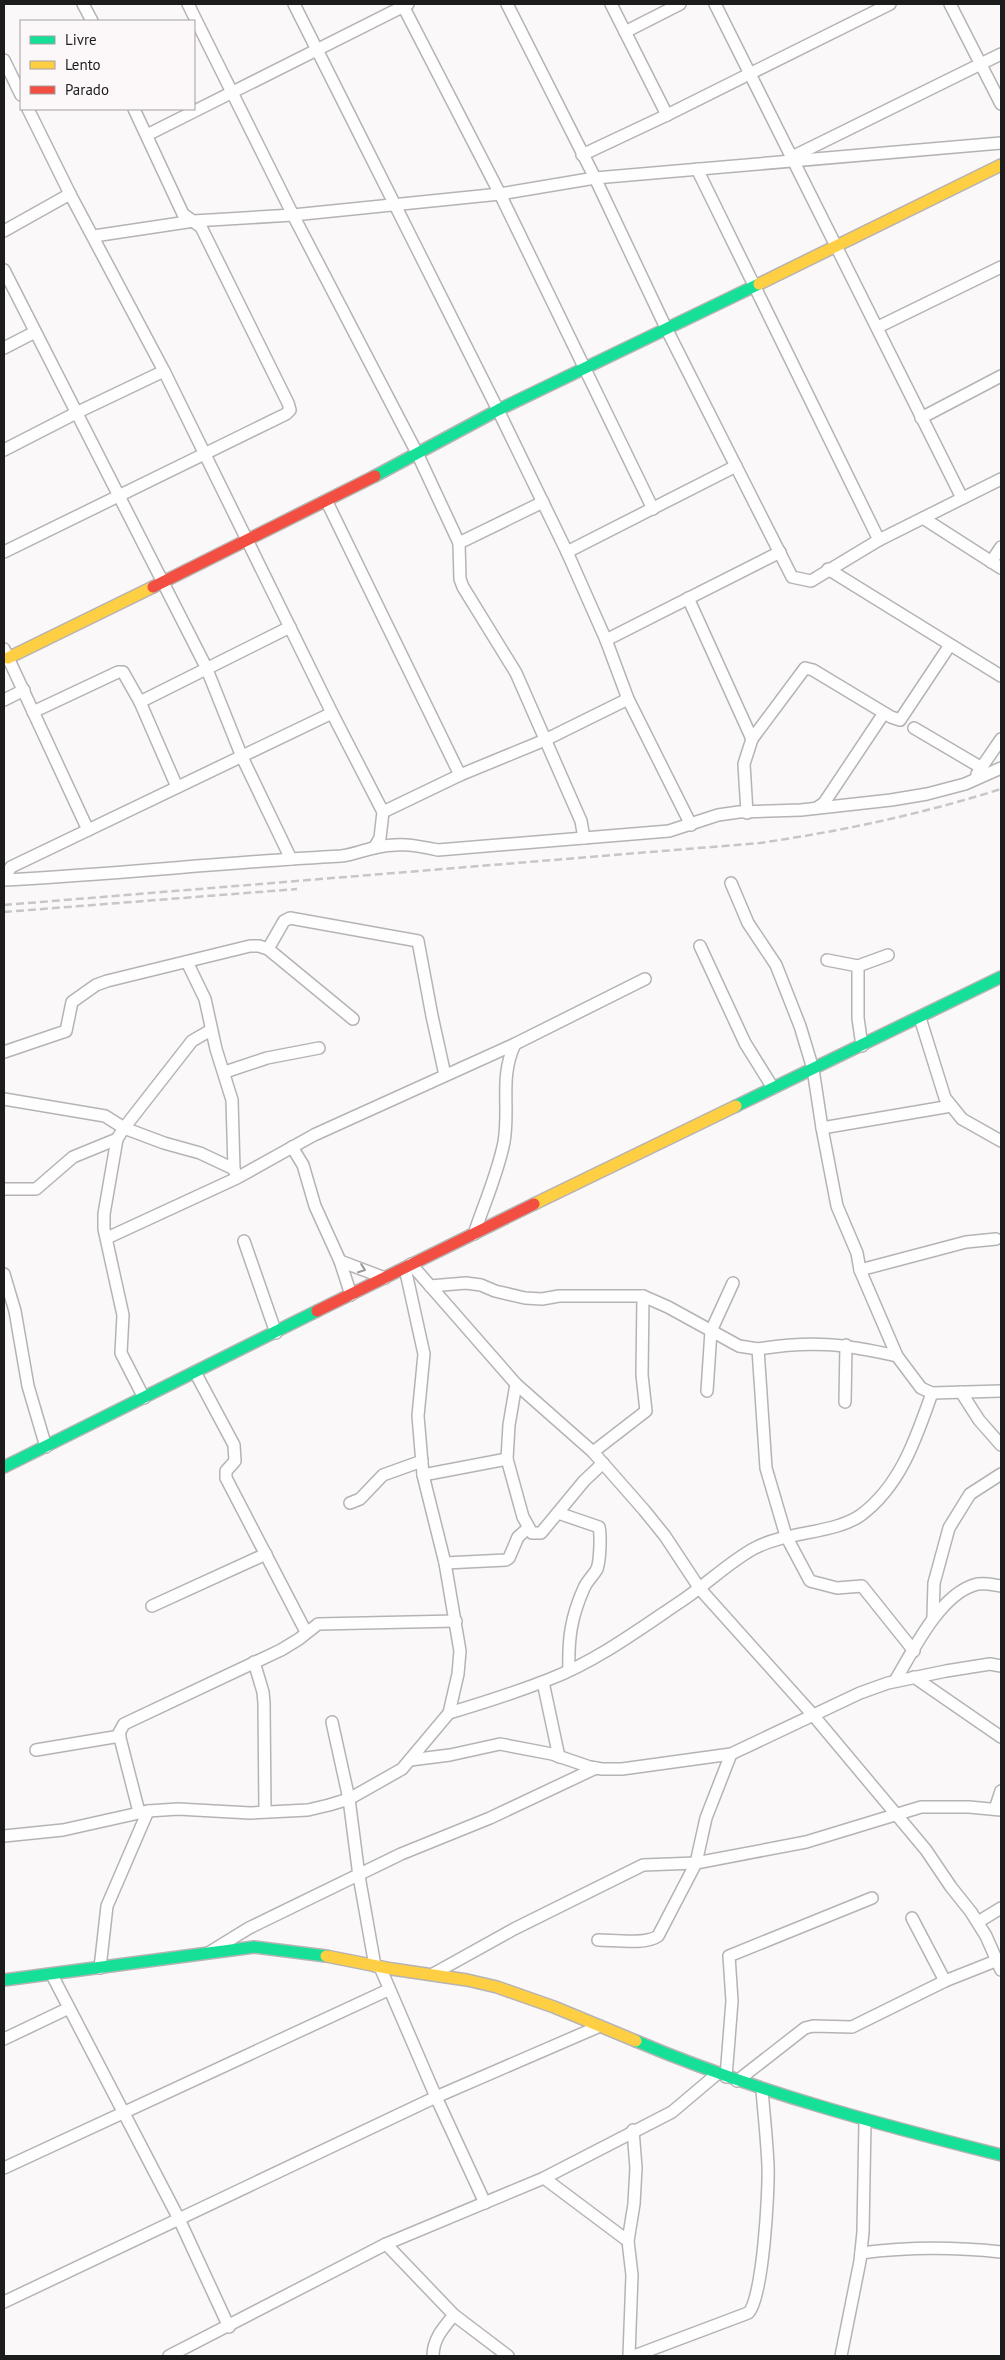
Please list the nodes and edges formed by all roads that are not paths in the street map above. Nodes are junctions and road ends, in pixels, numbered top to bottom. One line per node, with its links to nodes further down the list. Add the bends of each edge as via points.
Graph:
1 (83, 4): 11 (street)
2 (188, 4): 18 (street)
3 (294, 4): 13 (street)
4 (404, 4): 13 (street); 32 (street)
5 (507, 4): 26 (street)
6 (612, 4): 12 (street)
7 (680, 4): 12 (street)
8 (715, 4): 17 (street)
9 (890, 4): 17 (street)
10 (950, 4): 16 (street)
11 (91, 20)
12 (625, 32): 23 (street)
13 (318, 50): 18 (street); 33 (street)
14 (1001, 54): 16 (street)
15 (4, 60): 19 (street)
16 (979, 63): 20 (street); 27 (street)
17 (749, 74): 23 (street); 27 (street)
18 (232, 91): 24 (street); 34 (street)
19 (20, 93)
20 (1001, 104)
21 (28, 110): 31 (street)
22 (134, 110): 24 (street)
23 (667, 115): 26 (street)
24 (147, 135): 35 (street, via 184,214)
25 (1001, 143): 27 (street)
26 (582, 155): 30 (street)
27 (792, 158): 29 (street); 38 (street)
28 (1001, 165): 38 (street)
29 (696, 169): 30 (street); 41 (street)
30 (595, 178): 32 (street); 43 (street)
31 (70, 194): 36 (street); 37 (street)
32 (500, 194): 33 (street); 46 (street)
33 (396, 204): 34 (street); 49 (street)
34 (293, 215): 35 (street); 53 (street)
35 (194, 221): 37 (street); 54 (street, via 201,226 290,410)
36 (4, 231)
37 (94, 236): 47 (street)
38 (838, 246): 41 (street); 42 (street)
39 (1001, 267): 42 (street)
40 (4, 270): 44 (street)
41 (754, 286): 43 (street); 64 (street)
42 (878, 327): 51 (street)
43 (666, 328): 46 (street); 55 (street)
44 (35, 332): 45 (street); 50 (street)
45 (4, 348)
46 (583, 369): 49 (street); 61 (street)
47 (164, 371): 50 (street); 54 (street)
48 (1001, 376): 51 (street)
49 (498, 410): 53 (street); 60 (street)
50 (78, 412): 52 (street); 57 (street)
51 (921, 418): 58 (street)
52 (4, 450)
53 (418, 453): 59 (street); 65 (street)
54 (204, 454): 57 (street); 63 (street)
55 (736, 466): 61 (street); 69 (street)
56 (1001, 479): 58 (street)
57 (119, 496): 67 (street); 72 (street)
58 (962, 498): 62 (street)
59 (327, 502): 63 (street); 94 (street)
60 (543, 502): 65 (street); 68 (street)
61 (653, 509): 68 (street)
62 (923, 518): 64 (street); 70 (street)
63 (248, 540): 72 (street); 74 (street)
64 (879, 540): 71 (street)
65 (459, 542): 90 (street, via 463,587 516,673)
66 (1001, 547): 70 (street)
67 (4, 552)
68 (567, 552): 75 (street)
69 (780, 552): 71 (street, via 792,577 810,581); 73 (street)
70 (996, 565)
71 (828, 569): 76 (street)
72 (162, 581): 77 (street); 78 (street)
73 (688, 598): 75 (street); 88 (street)
74 (290, 627): 78 (street); 85 (street)
75 (606, 640): 81 (street)
76 (950, 645): 79 (street); 86 (street, via 905,715 900,720)
77 (6, 653): 80 (street)
78 (206, 667): 83 (street); 91 (street)
79 (1001, 676)
80 (24, 690): 82 (street); 84 (street)
81 (628, 699): 90 (street); 100 (street)
82 (4, 700)
83 (140, 702): 84 (street, via 120,671); 96 (street)
84 (33, 712): 101 (street)
85 (332, 713): 91 (street); 98 (street)
86 (884, 713): 88 (street, via 805,668); 97 (street, via 824,804)
87 (914, 728): 92 (street)
88 (752, 739): 99 (street, via 744,764)
89 (1001, 739): 92 (street)
90 (545, 740): 94 (street); 102 (street, via 581,821)
91 (242, 756): 96 (street); 104 (street)
92 (982, 768): 95 (street)
93 (1001, 768): 95 (street)
94 (460, 775): 98 (street)
95 (971, 781): 97 (street, via 927,794)
96 (177, 787): 101 (street)
97 (818, 808): 99 (street)
98 (383, 812): 103 (street, via 380,838)
99 (747, 813): 100 (street, via 718,815)
100 (691, 825): 102 (street, via 669,831)
101 (88, 830): 105 (street)
102 (584, 838): 103 (street, via 438,850 406,843)
103 (374, 848): 104 (street, via 348,856)
104 (291, 859): 106 (street, via 155,871)
105 (7, 868): 106 (street)
106 (4, 879)
107 (732, 883): 123 (street, via 748,923 776,965)
108 (700, 946): 126 (street, via 746,1043)
109 (268, 949): 112 (street, via 250,946); 117 (street); 125 (street, via 284,921 290,918 418,941)
110 (888, 955): 113 (street)
111 (827, 960): 113 (street)
112 (187, 962): 118 (street, via 204,999); 122 (street, via 96,985 72,1002 66,1031)
113 (858, 966): 120 (street, via 858,1018)
114 (1001, 977): 116 (street)
115 (645, 979): 119 (street)
116 (920, 1018): 120 (street); 128 (street, via 945,1098)
117 (353, 1019)
118 (211, 1030): 124 (street); 129 (street, via 192,1041)
119 (515, 1044): 125 (street); 136 (street, via 506,1066 503,1145)
120 (862, 1046): 123 (street)
121 (319, 1048): 124 (street, via 267,1058)
122 (4, 1054)
123 (813, 1069): 126 (street); 130 (street)
124 (225, 1072): 134 (street, via 232,1100)
125 (445, 1075): 133 (street)
126 (773, 1088): 136 (street)
127 (4, 1099): 129 (street, via 105,1116)
128 (951, 1106): 130 (street); 132 (street, via 962,1119)
129 (124, 1128): 131 (street); 134 (street, via 200,1153)
130 (822, 1128): 142 (street, via 837,1206)
131 (117, 1139): 135 (street, via 73,1157 36,1189); 137 (street, via 104,1214)
132 (1001, 1140)
133 (292, 1147): 134 (street); 140 (street, via 303,1165 314,1206)
134 (236, 1174): 137 (street)
135 (4, 1189)
136 (474, 1234): 141 (street)
137 (107, 1238): 162 (street, via 123,1315 121,1353)
138 (996, 1239): 142 (street, via 966,1242)
139 (244, 1240): 150 (street)
140 (340, 1261): 144 (street, one-way to 144); 147 (street)
141 (408, 1266): 144 (street); 146 (street); 168 (street, via 424,1354 418,1416)
142 (860, 1270): 153 (street)
143 (4, 1274): 165 (street, via 15,1311 28,1386)
144 (385, 1278): 147 (street)
145 (733, 1283): 149 (street)
146 (430, 1286): 148 (street, via 481,1284 502,1293 542,1299); 155 (street)
147 (351, 1295): 150 (street)
148 (642, 1296): 149 (street); 166 (street, via 642,1375 646,1411)
149 (711, 1331): 152 (street, via 740,1346); 158 (street)
150 (276, 1333): 154 (street)
151 (846, 1345): 152 (street, via 801,1343); 153 (street); 163 (street)
152 (758, 1349): 176 (street, via 766,1468)
153 (897, 1356): 161 (street, via 921,1388)
154 (196, 1372): 162 (street); 177 (street, via 234,1445 235,1460 226,1471 226,1478)
155 (516, 1384): 166 (street); 167 (street)
156 (1001, 1385): 159 (street)
157 (1001, 1390): 159 (street)
158 (707, 1391)
159 (988, 1391): 160 (street)
160 (961, 1392): 161 (street); 164 (street)
161 (932, 1393): 176 (street, via 904,1466 867,1509 849,1522)
162 (144, 1398): 165 (street)
163 (845, 1402)
164 (1001, 1445)
165 (46, 1447): 170 (street)
166 (593, 1452): 169 (street)
167 (507, 1459): 172 (street); 175 (street)
168 (422, 1461): 172 (street); 173 (street, via 383,1475 360,1499)
169 (603, 1463): 174 (street); 180 (street, via 665,1536)
170 (4, 1467)
171 (1001, 1474): 182 (street, via 970,1494 949,1528 934,1583)
172 (423, 1475): 178 (street)
173 (350, 1503)
174 (558, 1512): 175 (street, via 541,1533); 188 (street, via 599,1527 600,1534 597,1568 584,1588 570,1632)
175 (527, 1529): 178 (street, via 518,1537 506,1560)
176 (786, 1536): 180 (street, via 754,1548); 185 (street, via 810,1581 837,1588 862,1586)
177 (266, 1554): 181 (street); 184 (street)
178 (445, 1563): 183 (street)
179 (1001, 1586): 182 (street, via 980,1584 968,1588)
180 (700, 1589): 188 (street, via 616,1644); 193 (street)
181 (152, 1606)
182 (933, 1616): 185 (street)
183 (456, 1621): 184 (street, via 335,1622 318,1624); 192 (street, via 460,1651)
184 (306, 1632): 186 (street, via 281,1650)
185 (914, 1650): 190 (street)
186 (254, 1662): 195 (street, via 124,1724); 206 (street, via 264,1703)
187 (1001, 1666): 189 (street, via 981,1666)
188 (569, 1670): 191 (street)
189 (914, 1677): 190 (street); 196 (street)
190 (895, 1681): 193 (street)
191 (543, 1682): 192 (street); 199 (street)
192 (449, 1712): 200 (street)
193 (813, 1715): 198 (street); 207 (street)
194 (332, 1722): 203 (street)
195 (120, 1736): 197 (street); 205 (street)
196 (1001, 1737)
197 (36, 1750)
198 (731, 1754): 201 (street, via 622,1769); 209 (street, via 706,1818)
199 (559, 1757): 200 (street, via 506,1744); 201 (street)
200 (410, 1760): 203 (street)
201 (596, 1768): 210 (street, via 490,1818 401,1854)
202 (1001, 1791): 204 (street)
203 (349, 1799): 206 (street, via 308,1810); 210 (street)
204 (998, 1810): 207 (street, via 969,1806 921,1807)
205 (144, 1811): 206 (street); 208 (street, via 63,1830); 219 (street, via 107,1906)
206 (266, 1812)
207 (898, 1815): 209 (street, via 806,1842); 214 (street)
208 (4, 1836)
209 (696, 1863): 215 (street, via 654,1940); 220 (street, via 644,1865 633,1869)
210 (359, 1876): 216 (street, via 249,1928); 218 (street)
211 (872, 1898): 228 (street, via 729,1956 732,2001)
212 (1001, 1908): 214 (street)
213 (912, 1918): 223 (street)
214 (978, 1922): 217 (street)
215 (598, 1940)
216 (208, 1953): 218 (street, via 278,1947); 219 (street)
217 (999, 1965): 223 (street)
218 (377, 1966): 220 (street); 224 (street)
219 (100, 1968): 221 (street)
220 (434, 1974): 226 (street, via 496,1986)
221 (52, 1975): 222 (street); 225 (street)
222 (4, 1980)
223 (945, 1982): 228 (street, via 852,2027 805,2028)
224 (388, 1990): 230 (street); 231 (street)
225 (69, 2008): 227 (street); 231 (street)
226 (600, 2026): 228 (street); 230 (street)
227 (4, 2039)
228 (726, 2077): 229 (street); 233 (street, via 672,2112)
229 (762, 2090): 232 (street); 250 (street, via 768,2168 759,2288 753,2309)
230 (436, 2097): 237 (street); 238 (street)
231 (122, 2112): 235 (street); 238 (street)
232 (865, 2121): 234 (street); 242 (street)
233 (633, 2130): 236 (street); 239 (street, via 636,2168)
234 (1001, 2155)
235 (4, 2168)
236 (544, 2178): 237 (street); 239 (street)
237 (485, 2203): 240 (street)
238 (179, 2219): 243 (street); 245 (street)
239 (628, 2241): 249 (street, via 632,2275)
240 (386, 2244): 244 (street); 245 (street)
241 (1001, 2252): 242 (street, via 958,2248)
242 (860, 2253): 251 (street)
243 (4, 2302)
244 (454, 2315): 247 (street, via 440,2332); 248 (street)
245 (229, 2327): 246 (street)
246 (169, 2356)
247 (433, 2356)
248 (508, 2356)
249 (630, 2356)
250 (634, 2356)
251 (841, 2356)

